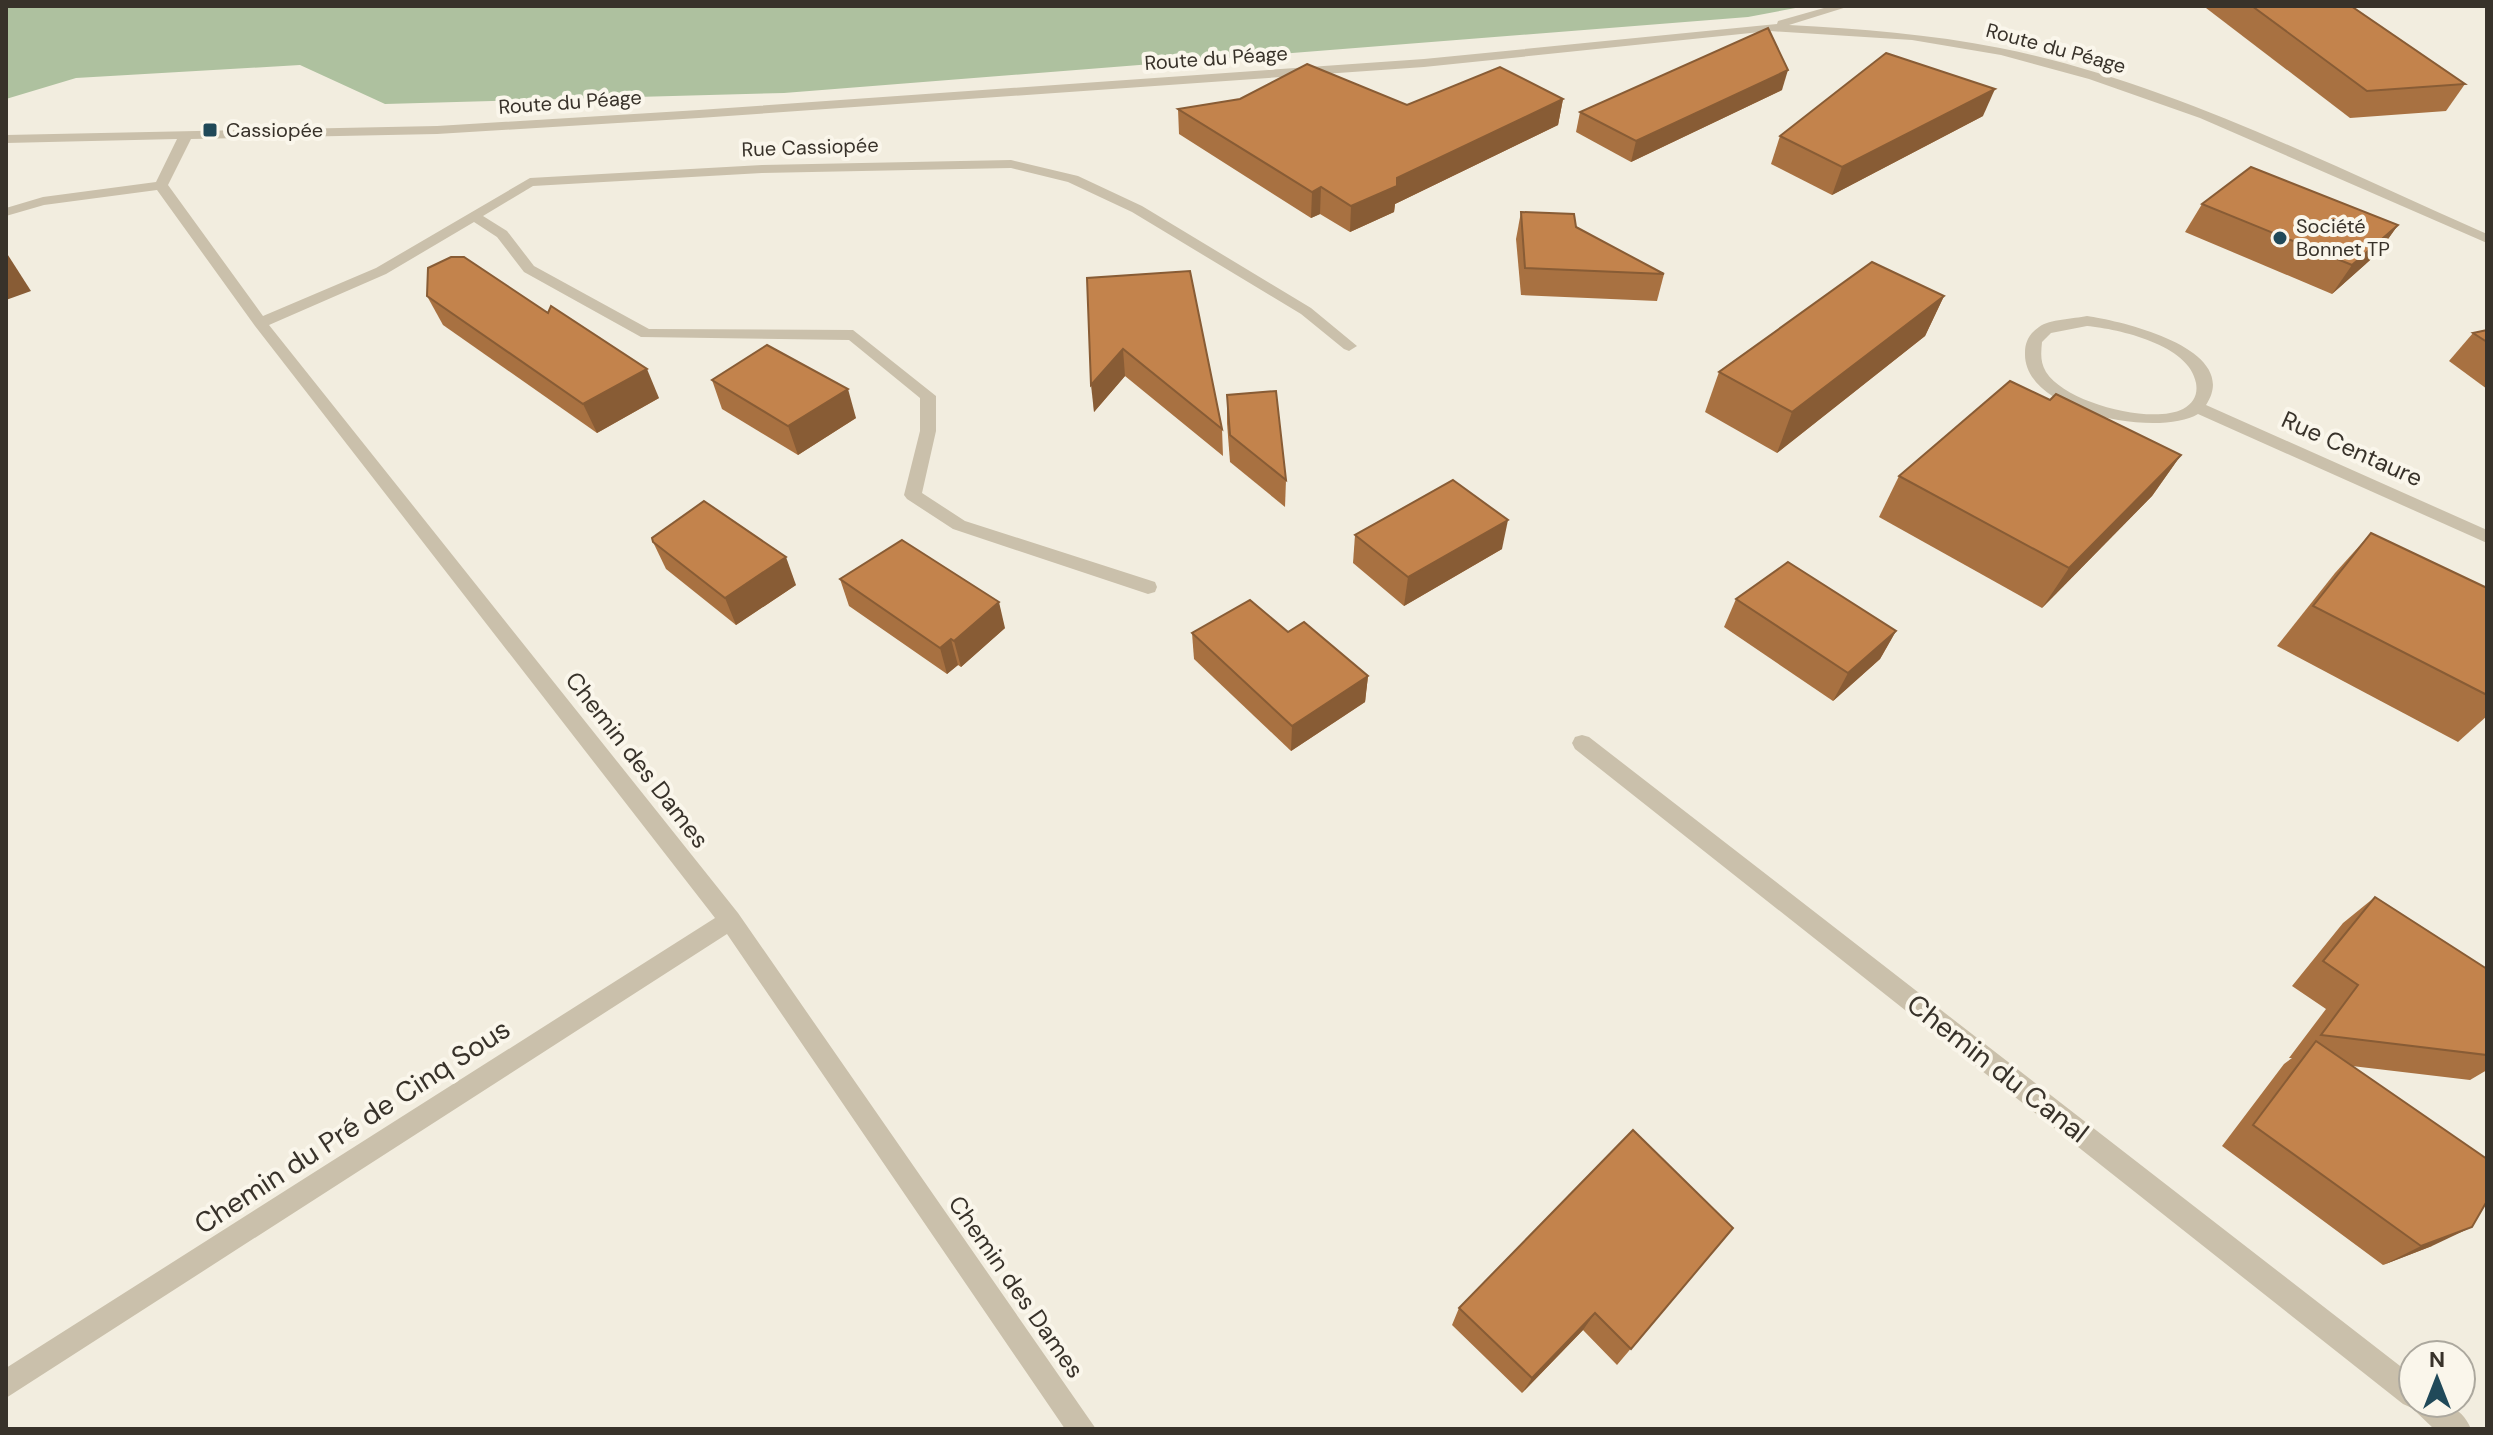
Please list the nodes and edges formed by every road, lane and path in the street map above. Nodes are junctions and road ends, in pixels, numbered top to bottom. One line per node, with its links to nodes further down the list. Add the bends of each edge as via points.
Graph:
1 (1844, 6): 2 (street)
2 (1770, 27): 3 (street, Route du Péage, via 1424,63 699,114 437,130); 8 (street, Route du Péage, via 1912,36 2093,76 2205,115)
3 (186, 135): 4 (street, Route du Péage); 5 (street)
4 (6, 139)
5 (161, 185): 6 (street, via 43,201); 9 (street, Chemin des Dames)
6 (6, 212)
7 (476, 217): 9 (street, Rue Cassiopée, via 381,271); 10 (street, Rue Cassiopée, via 530,182 937,162 1011,164 1073,179 1137,209 1306,311); 13 (street, via 502,234 529,269 646,334 853,335 928,396 928,431 913,495 959,525)
8 (2487, 239)
9 (260, 323): 15 (street, Chemin des Dames)
10 (1349, 346)
11 (2197, 407): 11 (street, via 2205,383 2196,366 2160,339 2087,321 2046,329 2034,341 2033,361 2043,378 2079,403 2140,419 2188,414); 12 (street, Rue Centaure)
12 (2487, 537)
13 (1148, 587)
14 (1582, 743): 16 (street, Chemin du Canal)
15 (730, 920): 17 (street, Chemin du Pré de Cinq Sous); 18 (street, Chemin des Dames)
16 (2397, 1381)
17 (6, 1384)
18 (1082, 1429)

